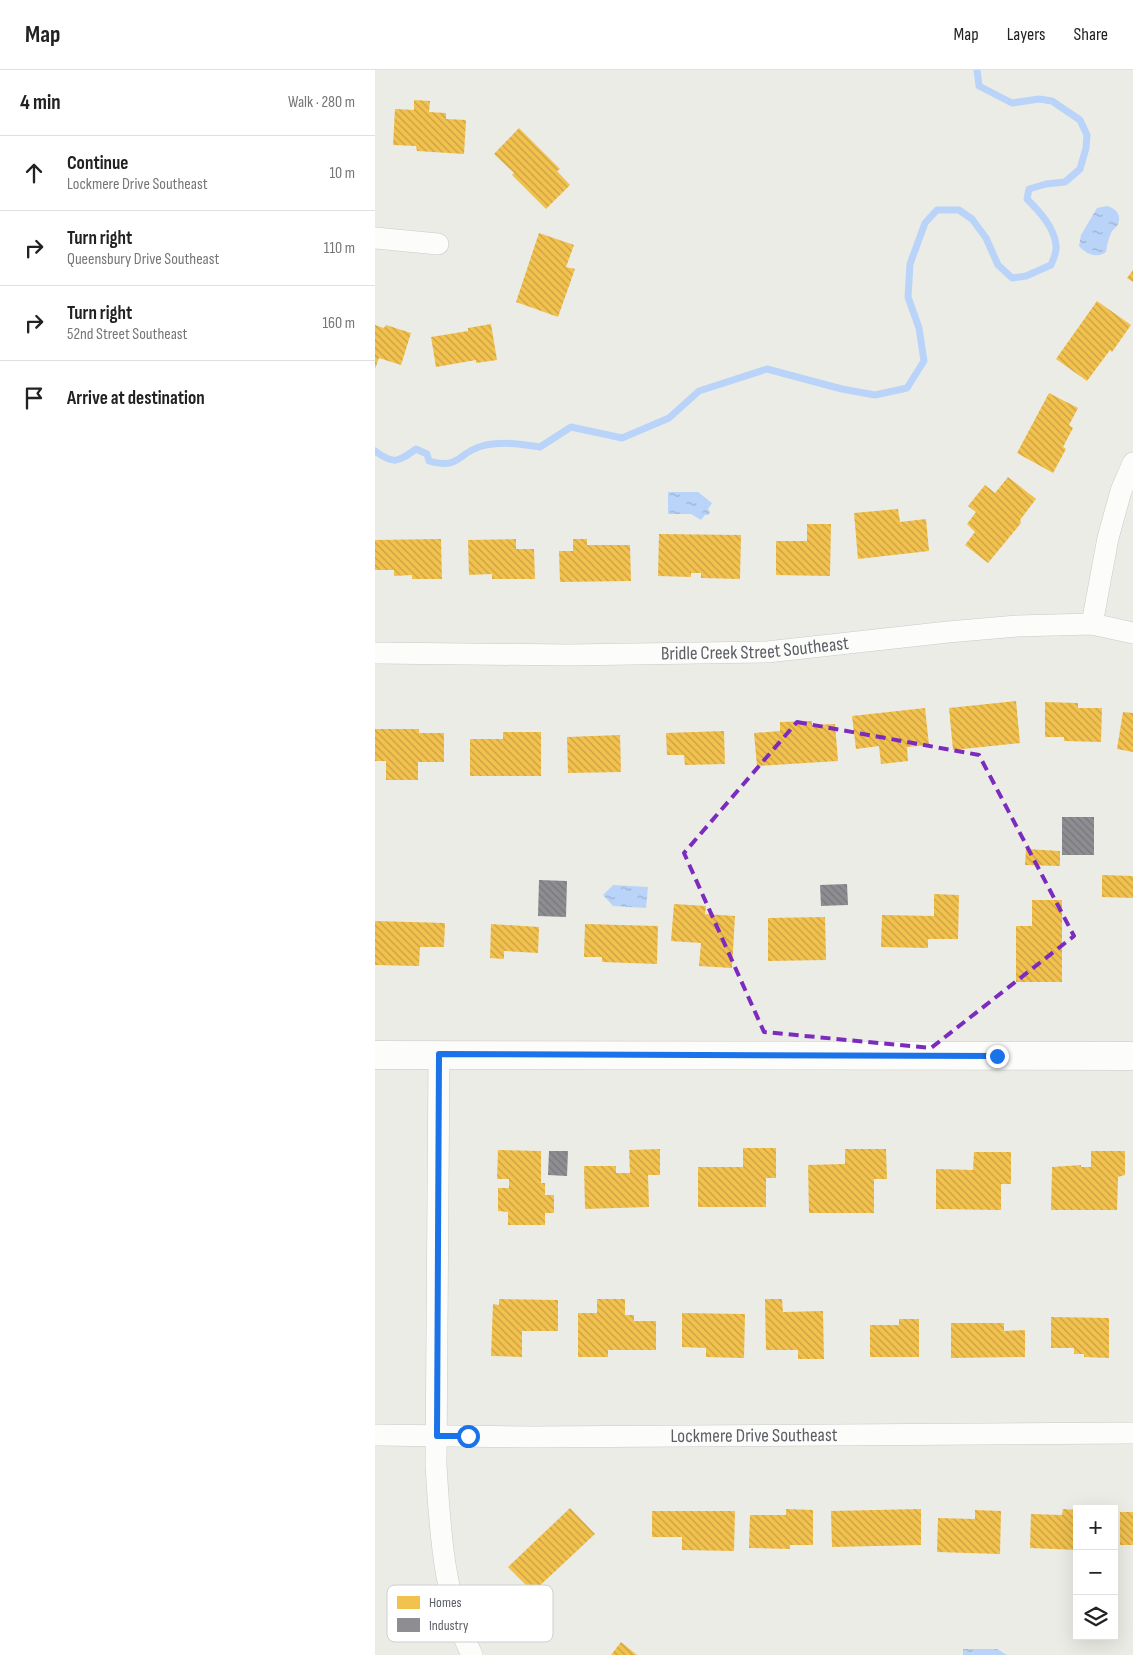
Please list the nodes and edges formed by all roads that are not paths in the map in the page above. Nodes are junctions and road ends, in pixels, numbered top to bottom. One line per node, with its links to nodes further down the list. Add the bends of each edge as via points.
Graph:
1 (375, 238): 2 (street)
2 (438, 244)
3 (1133, 462): 4 (street, via 1107,538)
4 (1092, 624): 5 (street, Bridle Creek Street Southeast); 6 (street, Bridle Creek Street Southeast, via 1017,626 767,652)
5 (1133, 633)
6 (375, 653)
7 (375, 1054): 8 (main road)
8 (439, 1054): 9 (main road); 12 (street)
9 (1133, 1056)
10 (1133, 1433): 12 (street, Lockmere Drive Southeast)
11 (375, 1436): 12 (street, Lockmere Drive Southeast)
12 (437, 1436): 13 (street, via 439,1522)
13 (449, 1585)
14 (466, 1642): 15 (street)
15 (472, 1655)

